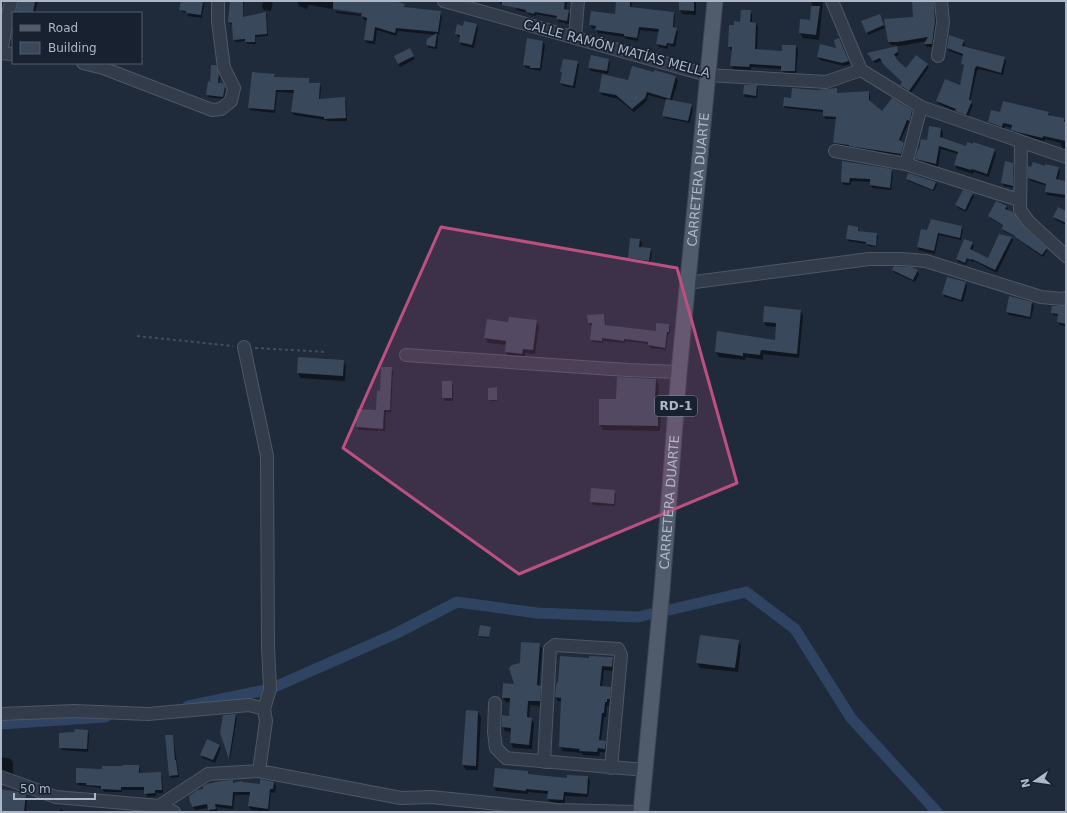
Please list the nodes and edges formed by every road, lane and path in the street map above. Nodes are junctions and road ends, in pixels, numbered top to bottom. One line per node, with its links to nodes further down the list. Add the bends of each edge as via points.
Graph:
1 (11, 1): 9 (street)
2 (218, 1): 12 (street, via 224,68 234,88 231,101 221,109 212,110 103,68)
3 (578, 1): 8 (street)
4 (715, 1): 14 (main road, CARRETERA DUARTE / RD-1)
5 (832, 1): 13 (street)
6 (941, 1): 11 (street, via 943,22)
7 (452, 2): 8 (street, CALLE RAMÓN MATÍAS MELLA)
8 (575, 37): 14 (street, CALLE RAMÓN MATÍAS MELLA)
9 (1, 52): 10 (street)
10 (12, 54)
11 (938, 56)
12 (86, 64)
13 (861, 70): 14 (street, CALLE RAMÓN MATÍAS MELLA, via 826,82); 15 (street)
14 (707, 75): 22 (main road, CARRETERA DUARTE / RD-1)
15 (921, 108): 16 (street); 19 (street)
16 (1021, 142): 18 (street); 20 (street)
17 (835, 151): 19 (street)
18 (1066, 157)
19 (906, 164): 20 (street)
20 (1019, 200): 21 (street, via 1020,210 1029,222)
21 (1066, 256)
22 (688, 283): 23 (street, via 869,259 902,259 926,262 1041,297); 28 (main road, CARRETERA DUARTE / RD-1)
23 (1066, 298)
24 (137, 336): 25 (path)
25 (244, 347): 26 (path); 30 (street, via 267,456 270,690)
26 (326, 352)
27 (406, 355): 28 (street)
28 (679, 372): 34 (main road, CARRETERA DUARTE / RD-1)
29 (495, 703): 32 (street, via 496,748 506,758)
30 (264, 709): 31 (street, via 249,705 148,714 74,711); 35 (street, via 266,721)
31 (1, 714)
32 (544, 762): 33 (street); 33 (street, via 550,649 555,645 618,649 621,655)
33 (611, 768): 34 (street)
34 (646, 770): 40 (main road, CARRETERA DUARTE / RD-1)
35 (259, 771): 37 (street, via 208,774); 39 (street, via 401,798 430,797 557,810)
36 (1, 777): 37 (street, via 56,797)
37 (158, 809): 38 (street)
38 (174, 812)
39 (637, 812)
40 (641, 812)

